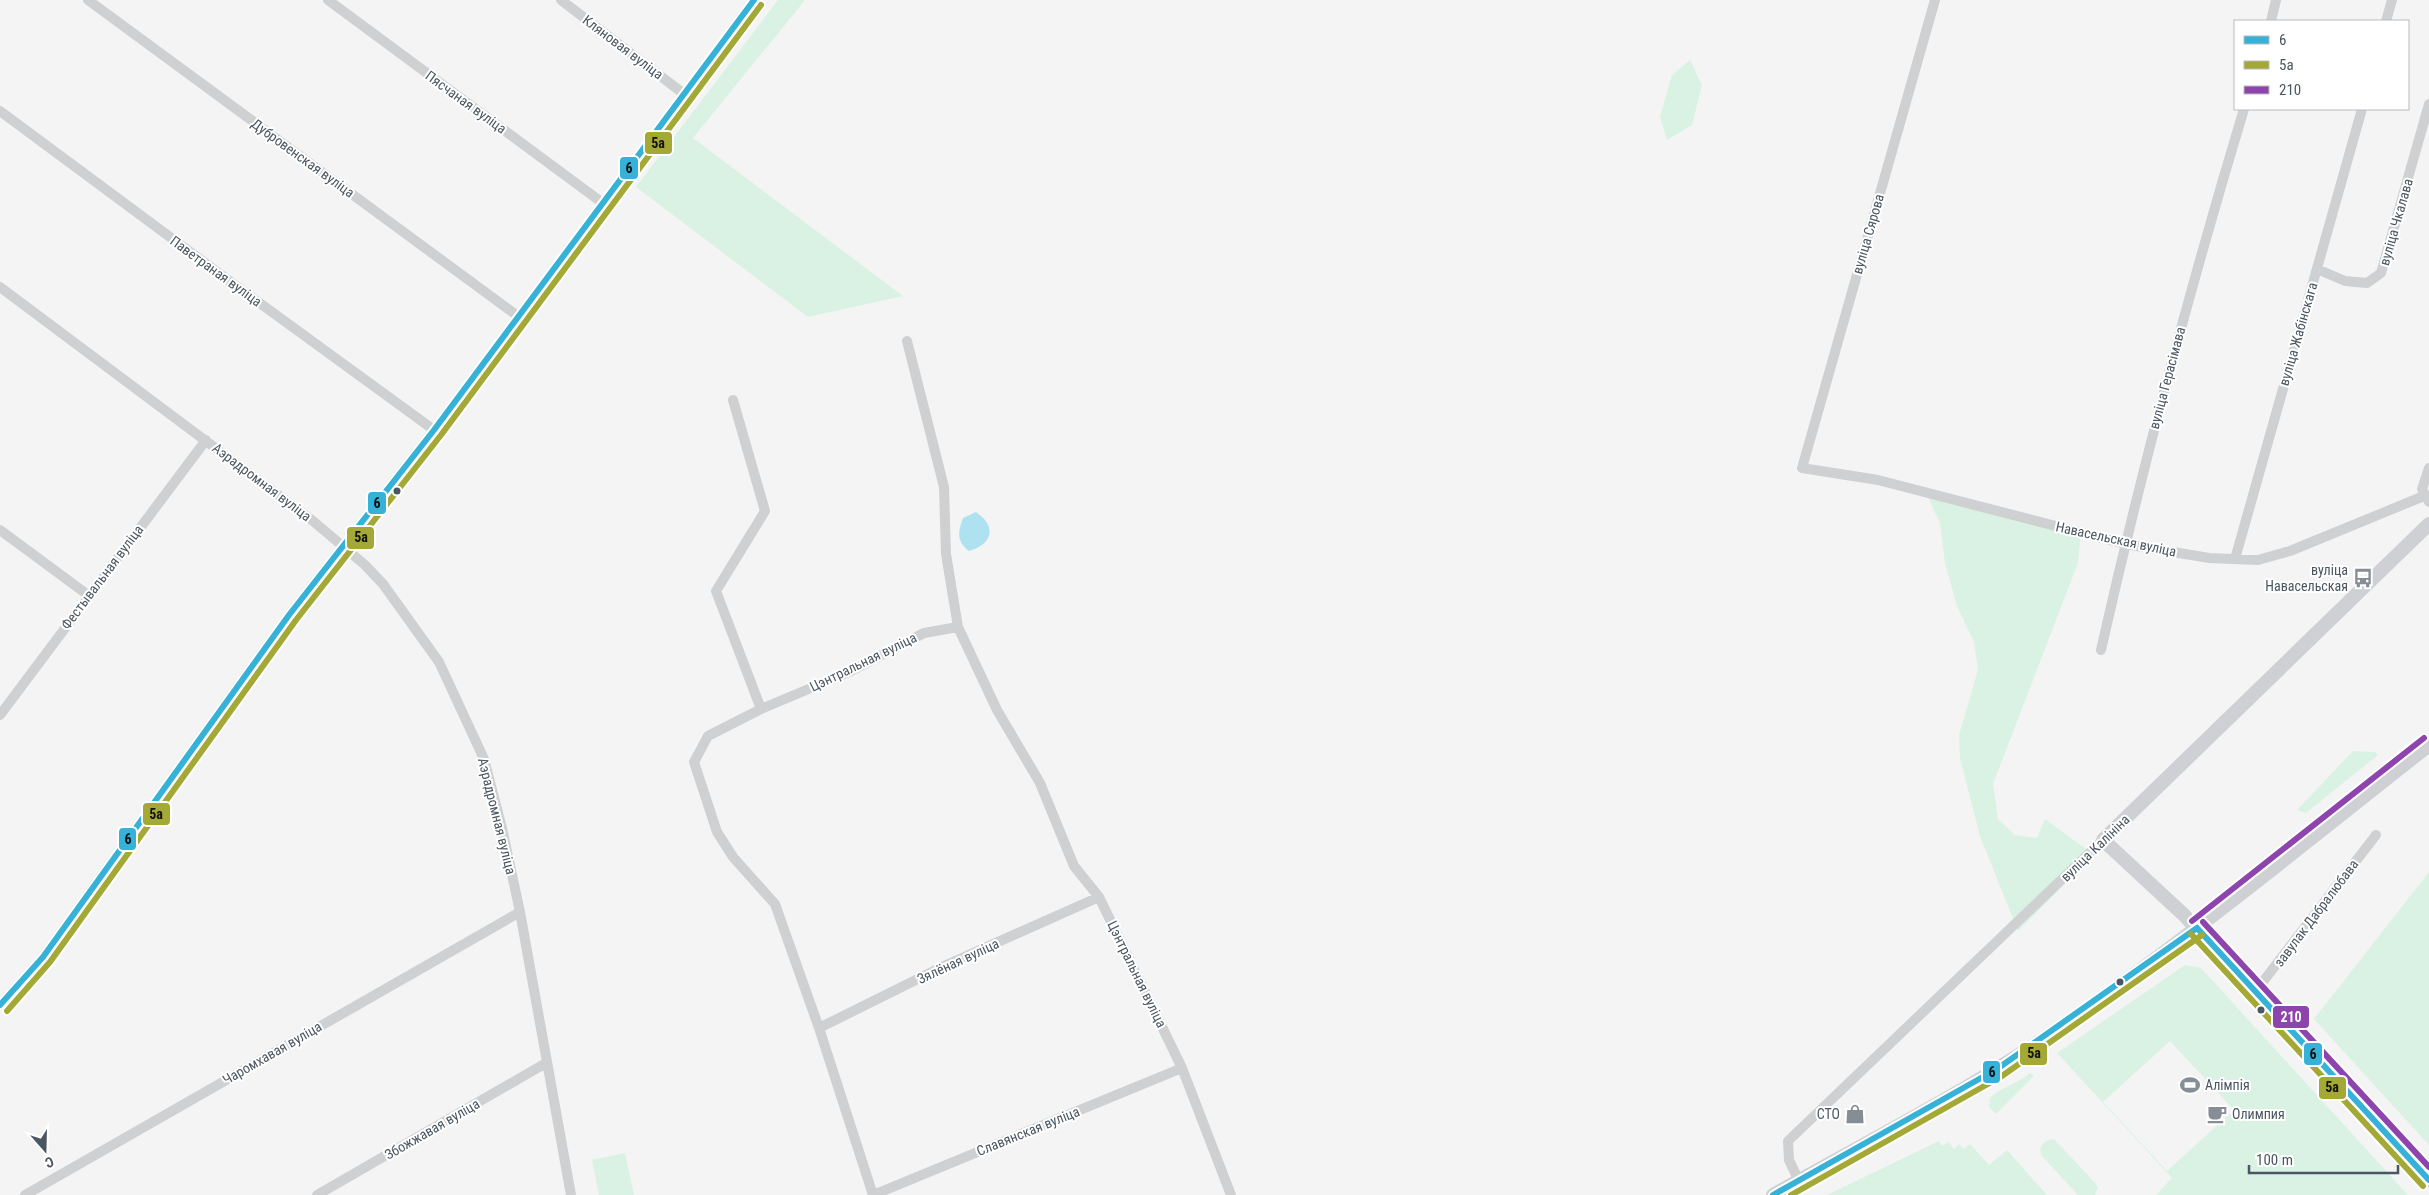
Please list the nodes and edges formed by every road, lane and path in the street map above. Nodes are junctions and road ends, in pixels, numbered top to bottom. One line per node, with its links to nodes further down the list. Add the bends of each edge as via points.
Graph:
1 (88, 0): 18 (street, Дубровенская вуліца)
2 (328, 0): 15 (street, Пясчаная вуліца)
3 (561, 0): 10 (street, Кляновая вуліца)
4 (754, 0): 10 (street)
5 (1935, 0): 23 (street, вуліца Сярова)
6 (2276, 0): 8 (street)
7 (2392, 0): 9 (street)
8 (2271, 20)
9 (2386, 20)
10 (684, 94): 15 (street)
11 (2429, 104): 16 (street, вуліца Чкалава, via 2381,273 2366,283 2345,281)
12 (2244, 110): 28 (street, вуліца Герасімава, via 2194,277)
13 (2362, 110): 16 (street, вуліца Жабінскага)
14 (0, 111): 21 (street, Паветраная вуліца)
15 (604, 204): 18 (street)
16 (2317, 269): 30 (street, вуліца Жабінскага)
17 (0, 287): 22 (street, Аэрадромная вуліца)
18 (519, 317): 21 (street)
19 (907, 341): 32 (street, via 944,487 946,554)
20 (733, 400): 34 (street, via 765,510 716,591)
21 (434, 430): 29 (street)
22 (206, 440): 29 (street, Аэрадромная вуліца, via 313,521); 31 (street, Фестывальная вуліца)
23 (1802, 468): 28 (street, Навасельская вуліца, via 1878,480)
24 (2429, 468): 25 (street, via 2422,489)
25 (2426, 499): 30 (street, Навасельская вуліца, via 2290,551 2258,560)
26 (2429, 524): 38 (main road, вуліца Калініна)
27 (0, 530): 31 (street)
28 (2125, 544): 30 (street, Навасельская вуліца, via 2209,558); 33 (street, вуліца Герасімава)
29 (342, 547): 40 (street, Аэрадромная вуліца, via 383,584 439,662 484,759); 43 (street, via 43,957)
30 (2235, 559)
31 (88, 595): 35 (street, Фестывальная вуліца)
32 (958, 626): 34 (street, Цэнтральная вуліца, via 924,632 849,672); 39 (street, Цэнтральная вуліца, via 996,710 1040,783 1074,866)
33 (2102, 650)
34 (761, 709): 44 (street, Цэнтральная вуліца, via 708,736 694,762 717,832 733,857 775,904)
35 (0, 715)
36 (2429, 746): 41 (main road)
37 (2376, 835): 42 (street, завулак Дабралюбава)
38 (2103, 840): 41 (main road); 48 (street, вуліца Калініна, via 1788,1140 1790,1160)
39 (1099, 897): 44 (street, Зялёная вуліца, via 944,966); 46 (street, Цэнтральная вуліца)
40 (520, 912): 45 (street, Аэрадромная вуліца); 49 (street, Чаромхавая вуліца)
41 (2197, 928): 42 (main road); 48 (main road, via 1997,1069)
42 (2255, 992): 47 (main road)
43 (0, 1004)
44 (819, 1028): 52 (street, Цэнтральная вуліца)
45 (546, 1063): 50 (street, Збожжавая вуліца); 51 (street, Аэрадромная вуліца)
46 (1182, 1068): 52 (street, Славянская вуліца); 53 (street, Цэнтральная вуліца)
47 (2429, 1180)
48 (1798, 1181): 54 (main road)
49 (25, 1195)
50 (317, 1195)
51 (571, 1195)
52 (873, 1195)
53 (1231, 1195)
54 (1773, 1195)

